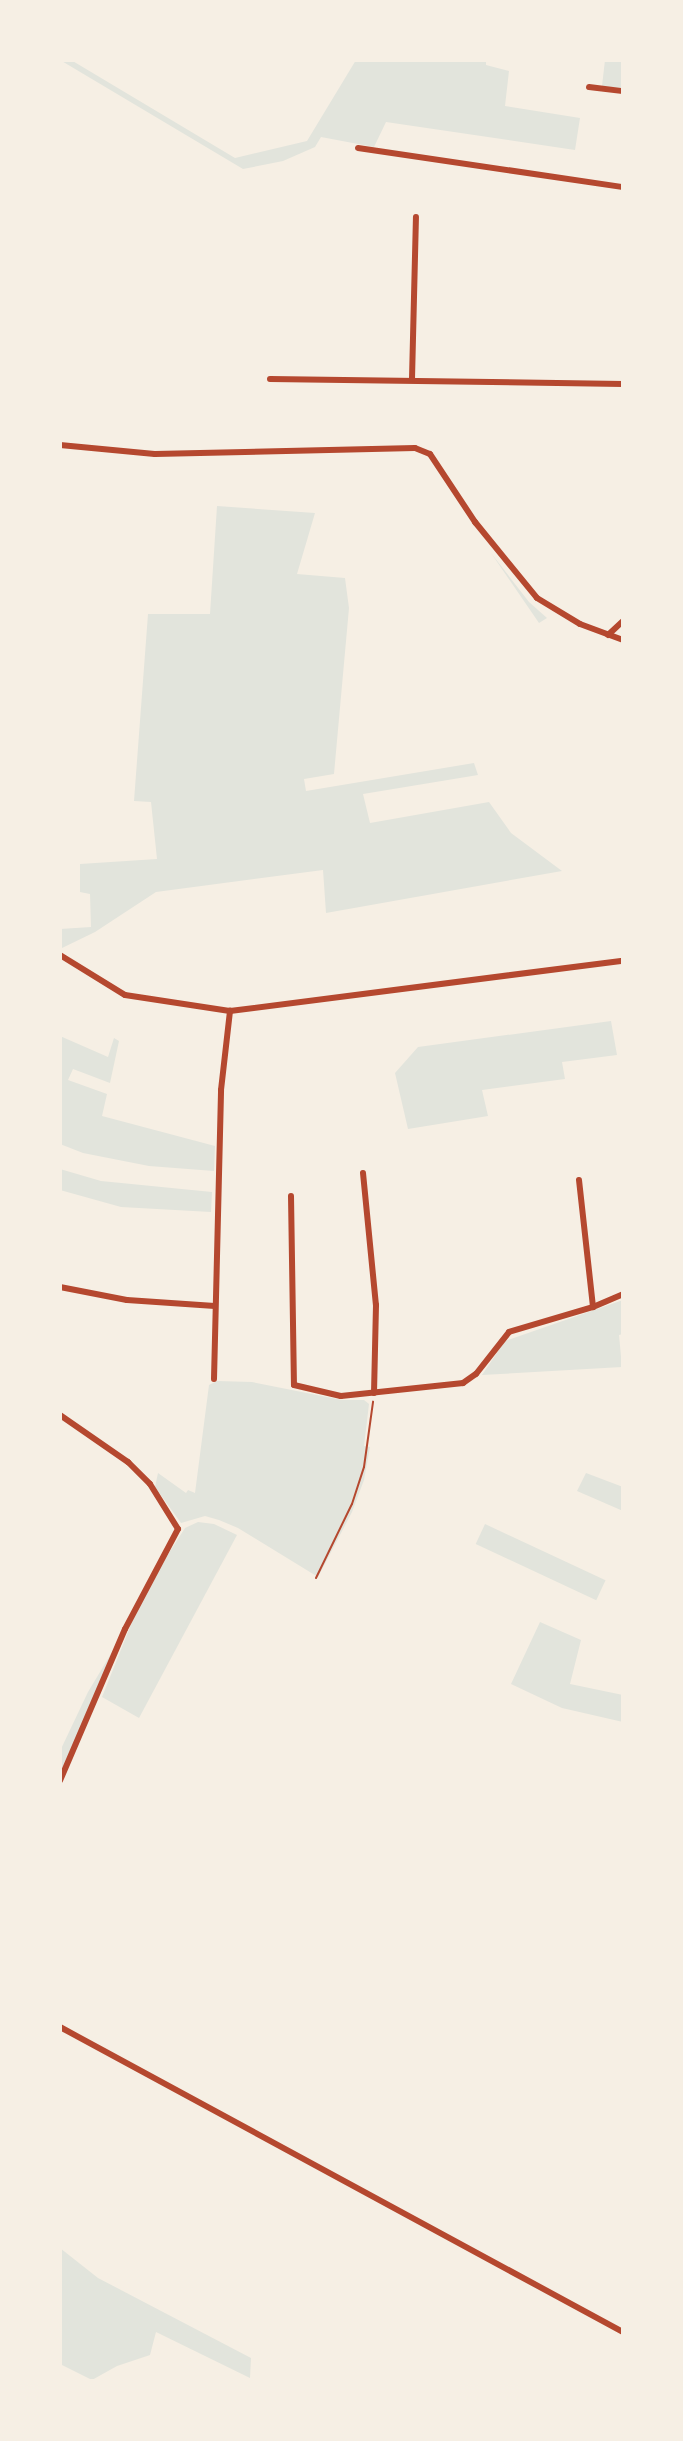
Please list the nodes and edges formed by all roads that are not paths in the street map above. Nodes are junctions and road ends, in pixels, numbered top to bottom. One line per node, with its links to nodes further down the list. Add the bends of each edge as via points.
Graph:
1 (589, 87): 2 (street)
2 (623, 91)
3 (358, 148): 4 (street)
4 (623, 187)
5 (416, 217): 7 (street)
6 (270, 379): 7 (street)
7 (412, 379): 8 (street)
8 (623, 384)
9 (60, 445): 11 (street, via 155,454 415,448 430,454 475,522 537,598)
10 (623, 621): 11 (street)
11 (608, 635): 12 (street)
12 (623, 640)
13 (60, 955): 15 (street, via 125,995)
14 (623, 961): 15 (street)
15 (230, 1011): 21 (street, via 221,1090)
16 (363, 1173): 24 (street, via 376,1305)
17 (579, 1180): 22 (street)
18 (291, 1196): 24 (street, via 294,1385 334,1395)
19 (60, 1287): 21 (street, via 127,1300)
20 (623, 1294): 22 (street)
21 (215, 1306): 23 (street)
22 (593, 1307): 24 (street, via 509,1332 463,1383)
23 (214, 1379)
24 (374, 1393)
25 (60, 1415): 26 (street, via 128,1462 150,1484 178,1529 125,1629)
26 (60, 1781)
27 (60, 2027): 28 (street)
28 (623, 2332)

